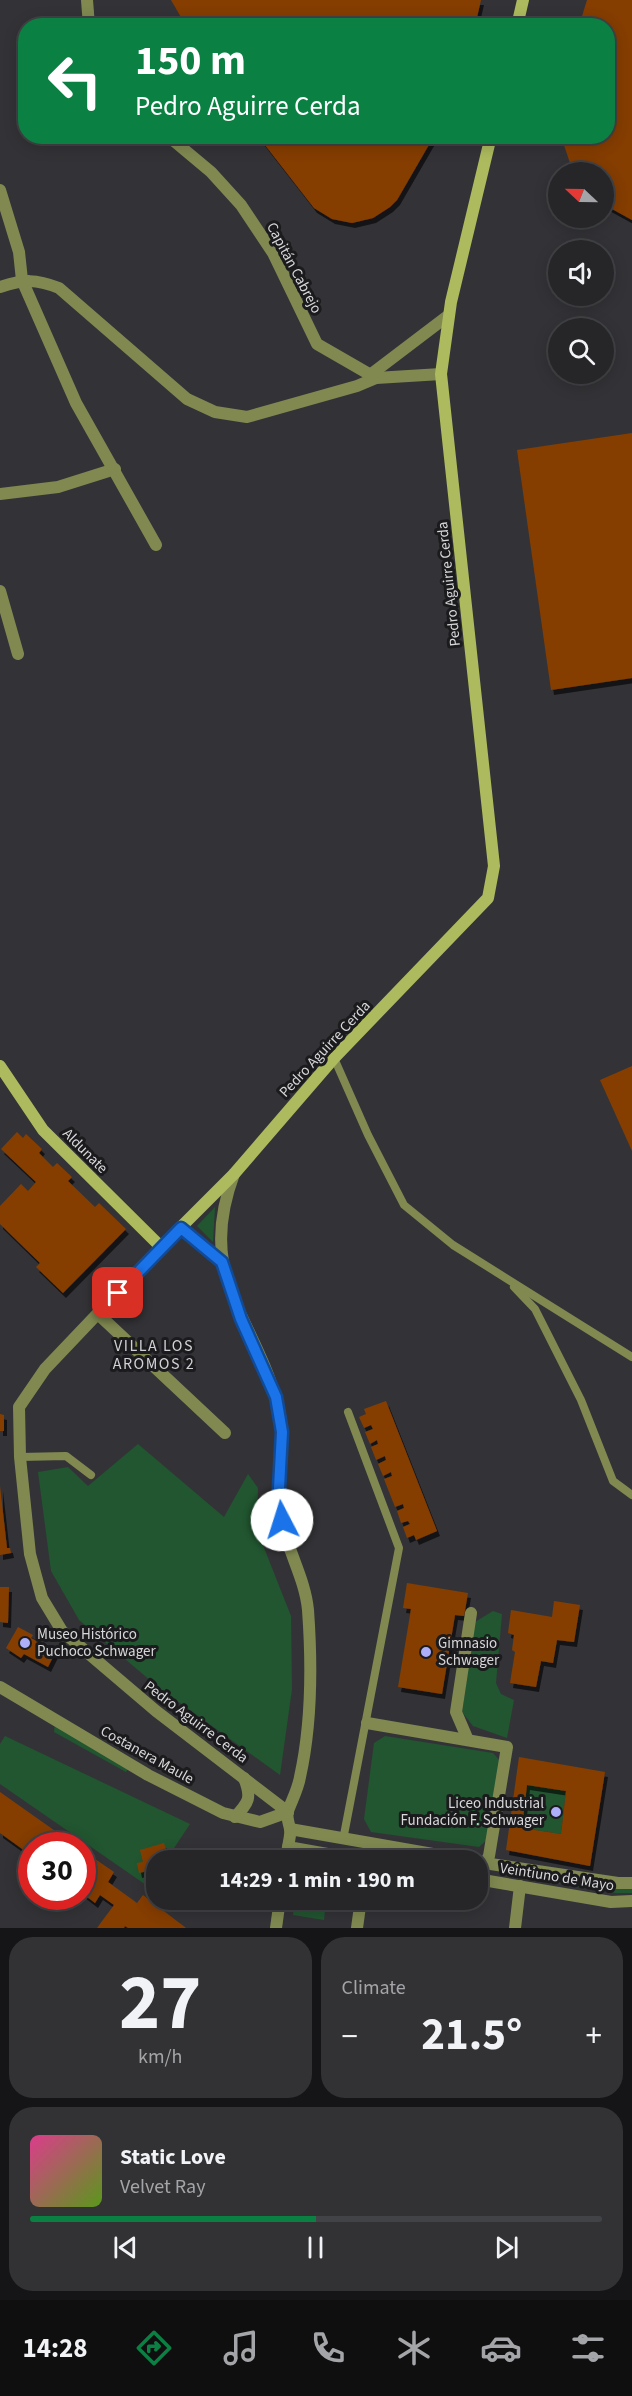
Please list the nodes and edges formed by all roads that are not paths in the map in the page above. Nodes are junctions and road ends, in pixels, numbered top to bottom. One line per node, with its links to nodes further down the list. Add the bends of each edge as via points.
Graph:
1 (87, 0): 3 (street)
2 (523, 0): 4 (street)
3 (88, 18)
4 (519, 18)
5 (178, 144): 12 (street, Capitán Cabrejo, via 212,172 241,205 273,253 317,345)
6 (489, 144): 10 (street, Pedro Aguirre Cerda)
7 (0, 190): 8 (street, via 19,252)
8 (22, 280): 9 (street); 12 (street, via 60,288 187,399 215,412 247,417 264,414 357,386); 13 (street, via 76,403)
9 (0, 287)
10 (449, 315): 11 (street, Pedro Aguirre Cerda); 12 (street)
11 (441, 374): 12 (street); 18 (street, Pedro Aguirre Cerda, via 494,866 488,898)
12 (373, 376)
13 (115, 469): 14 (street, via 58,488); 15 (street)
14 (0, 494)
15 (156, 545)
16 (0, 591): 17 (street)
17 (18, 654)
18 (334, 1058): 20 (street, Pedro Aguirre Cerda); 24 (lane, via 404,1204 453,1245)
19 (0, 1066): 22 (street, Aldunate, via 43,1130)
20 (234, 1174): 21 (street, Pedro Aguirre Cerda); 23 (street, via 223,1209)
21 (181, 1228): 22 (street, Pedro Aguirre Cerda); 23 (street)
22 (161, 1247): 25 (street, Pedro Aguirre Cerda)
23 (222, 1262): 37 (street, via 279,1410 282,1520 306,1599 310,1703 301,1776)
24 (506, 1278): 26 (lane); 31 (lane, via 535,1309 581,1400 613,1481)
25 (98, 1314): 28 (street); 29 (street, Pedro Aguirre Cerda, via 45,1369 20,1407)
26 (632, 1357)
27 (348, 1412): 34 (lane, via 399,1548)
28 (225, 1433)
29 (20, 1457): 30 (lane, via 66,1456); 36 (street, Pedro Aguirre Cerda, via 30,1554 42,1598 62,1631 156,1712)
30 (91, 1475)
31 (632, 1496)
32 (471, 1614): 35 (street, via 456,1712)
33 (0, 1687): 38 (street, Costanera Maule, via 148,1775)
34 (367, 1723): 35 (street); 40 (lane)
35 (468, 1740): 45 (street, via 507,1747)
36 (243, 1777): 37 (street, Pedro Aguirre Cerda); 38 (street, via 250,1792 246,1805)
37 (288, 1812): 38 (street, Costanera Maule, via 260,1822); 39 (street)
38 (235, 1817)
39 (290, 1829): 40 (street); 41 (street)
40 (343, 1840): 44 (street)
41 (288, 1847): 42 (street); 43 (street)
42 (288, 1850)
43 (305, 1850)
44 (404, 1850)
45 (488, 1857)
46 (488, 1863): 48 (street, Veintiuno de Mayo)
47 (488, 1881): 49 (street, Veintiuno de Mayo)
48 (632, 1883)
49 (520, 1886): 50 (street, Veintiuno de Mayo, via 611,1902); 55 (street)
50 (632, 1901)
51 (278, 1910): 53 (street)
52 (359, 1910): 54 (street)
53 (276, 1928)
54 (357, 1928)
55 (514, 1928)

